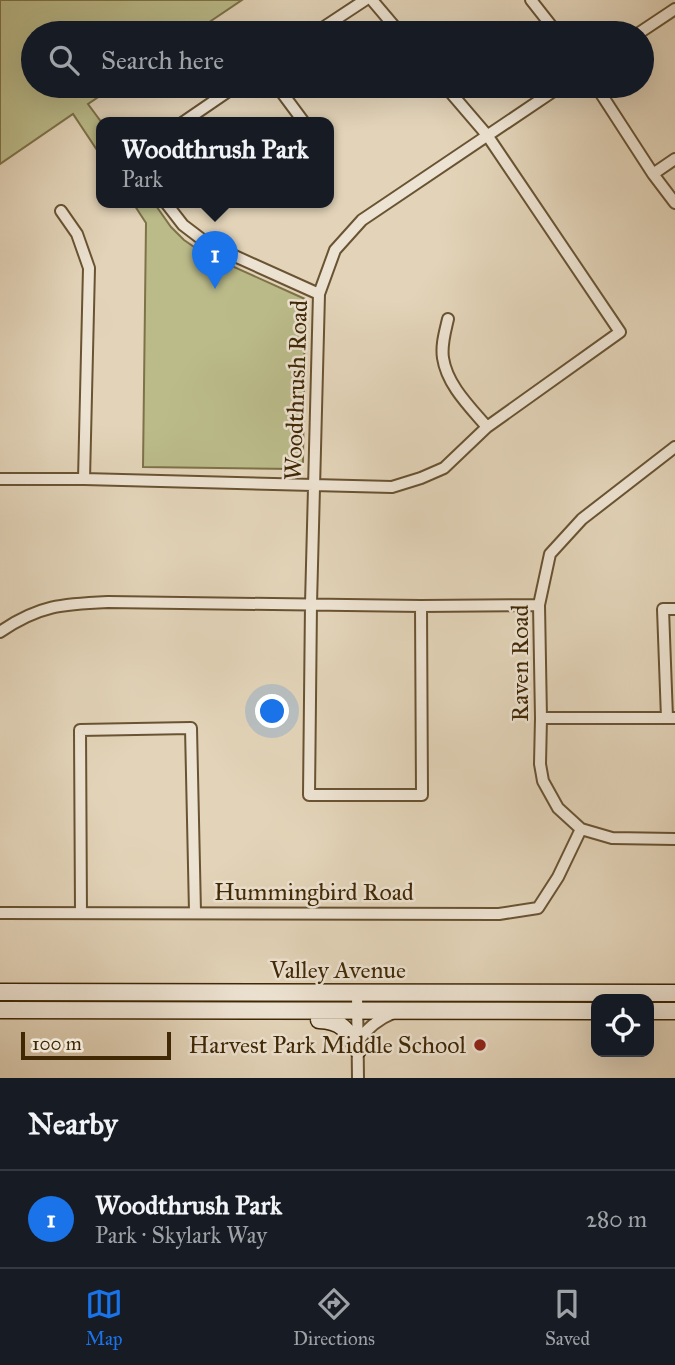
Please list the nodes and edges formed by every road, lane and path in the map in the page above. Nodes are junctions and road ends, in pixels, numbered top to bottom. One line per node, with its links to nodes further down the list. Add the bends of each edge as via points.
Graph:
1 (365, 0): 5 (street)
2 (372, 0): 6 (street)
3 (531, 0): 7 (street)
4 (675, 9): 8 (street)
5 (333, 21)
6 (390, 21)
7 (548, 21)
8 (654, 23)
9 (218, 98): 14 (street)
10 (286, 98): 15 (street)
11 (455, 98): 16 (street)
12 (543, 98): 16 (street, Woodthrush Road)
13 (604, 98): 18 (street)
14 (191, 117)
15 (300, 117)
16 (487, 135): 22 (street, Woodthrush Road, via 362,220 335,250); 24 (street, via 620,332)
17 (675, 159): 18 (street)
18 (653, 174): 19 (street)
19 (675, 203)
20 (170, 208): 22 (street, via 208,244)
21 (61, 211): 27 (street, via 89,268)
22 (319, 293): 28 (street, Woodthrush Road)
23 (448, 320): 24 (street, via 443,360 456,391)
24 (487, 427): 28 (street, via 444,468 411,481 392,487)
25 (675, 447): 30 (street, Raven Road, via 582,519 550,554)
26 (0, 479): 27 (street)
27 (84, 479): 28 (street)
28 (314, 485): 29 (street, Woodthrush Road)
29 (311, 604): 31 (street); 31 (street, Woodthrush Road, via 309,794 422,794); 33 (street, via 70,604 46,608)
30 (539, 605): 31 (street); 34 (street, Raven Road)
31 (421, 606)
32 (675, 609): 35 (street, via 663,609)
33 (0, 632)
34 (541, 718): 35 (street); 36 (street, Raven Road, via 543,781 558,808)
35 (671, 718)
36 (581, 829): 37 (street, Raven Road, via 612,838); 38 (street, Hummingbird Road, via 538,908 499,914)
37 (675, 839)
38 (195, 912): 40 (street, Hummingbird Road); 40 (street, via 191,728 80,730)
39 (0, 913): 40 (street, Hummingbird Road)
40 (81, 913)
41 (0, 992): 42 (main road, Valley Avenue)
42 (357, 993): 43 (main road, Valley Avenue); 48 (street)
43 (675, 993)
44 (0, 1010): 47 (main road, Valley Avenue)
45 (654, 1011): 46 (main road)
46 (675, 1011)
47 (286, 1012): 48 (main road, Valley Avenue); 51 (main road, Valley Avenue, via 340,1024)
48 (357, 1012): 49 (main road, Valley Avenue); 51 (street)
49 (396, 1012): 50 (main road, Valley Avenue); 51 (street, via 377,1020)
50 (591, 1012)
51 (358, 1045): 52 (street)
52 (358, 1078)

